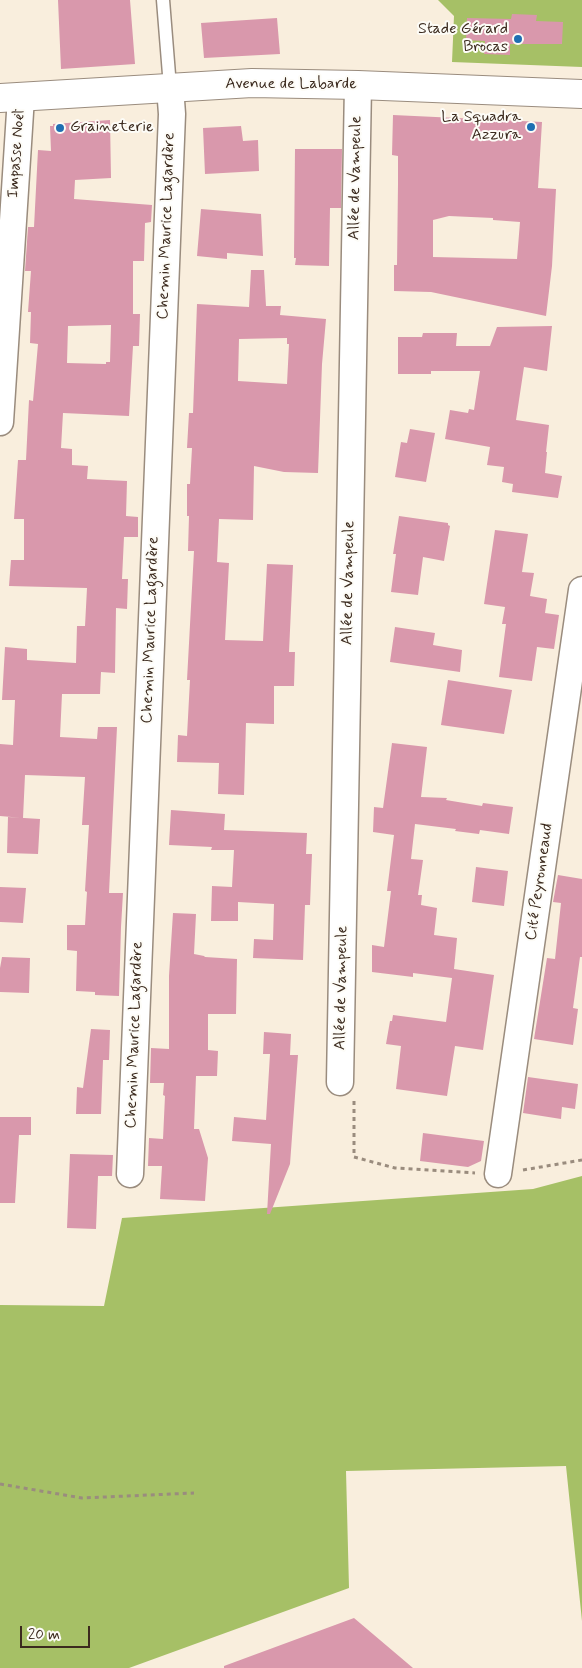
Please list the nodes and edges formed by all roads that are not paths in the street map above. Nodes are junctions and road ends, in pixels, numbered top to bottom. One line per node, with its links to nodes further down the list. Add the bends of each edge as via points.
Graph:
1 (163, 0): 3 (lane)
2 (358, 85): 3 (main road, Avenue de Labarde, via 252,83); 4 (main road, Avenue de Labarde); 8 (street, Allée de Vampeule)
3 (170, 87): 5 (main road, Avenue de Labarde); 9 (street, Chemin Maurice Lagardère)
4 (582, 94)
5 (10, 97): 6 (street, Impasse Noël)
6 (0, 422)
7 (582, 590): 10 (street, Cité Peyronneaud)
8 (340, 1082)
9 (130, 1174)
10 (498, 1174)

